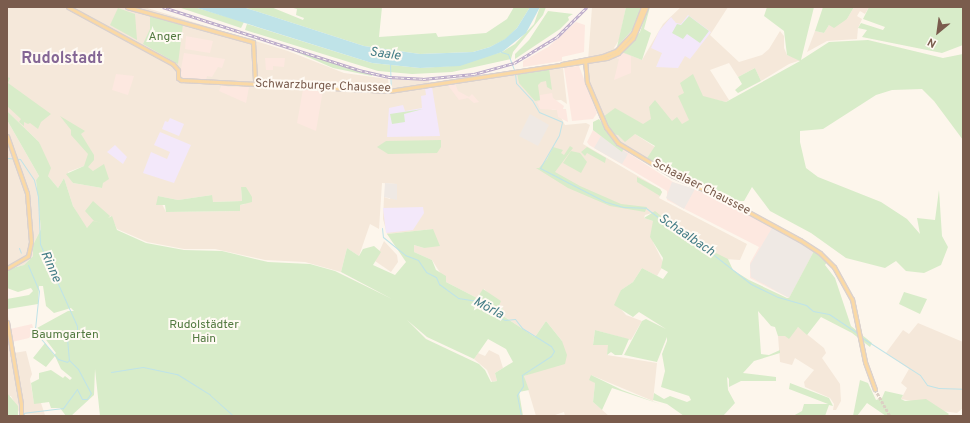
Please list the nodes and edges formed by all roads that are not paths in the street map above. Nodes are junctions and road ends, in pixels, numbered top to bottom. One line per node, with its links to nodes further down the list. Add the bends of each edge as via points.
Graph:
1 (68, 7): 6 (main road, Schwarzburger Chaussee, via 111,28 177,68 179,80)
2 (127, 7): 5 (main road, via 253,42)
3 (645, 7): 4 (main road, Schwarzburger Chaussee, via 638,31 624,47 610,57)
4 (585, 62): 7 (main road, Schwarzburger Chaussee, via 388,91); 11 (main road, Schaalaer Chaussee, via 586,78 601,116 608,131 618,143 673,176 721,197 807,244 838,271 852,299 860,341)
5 (256, 80): 6 (main road); 7 (main road)
6 (250, 85): 7 (main road, Schwarzburger Chaussee)
7 (263, 85)
8 (7, 136): 9 (main road, via 28,198 31,248 24,260)
9 (8, 266)
10 (7, 322): 12 (main road)
11 (875, 389)
12 (21, 416)

